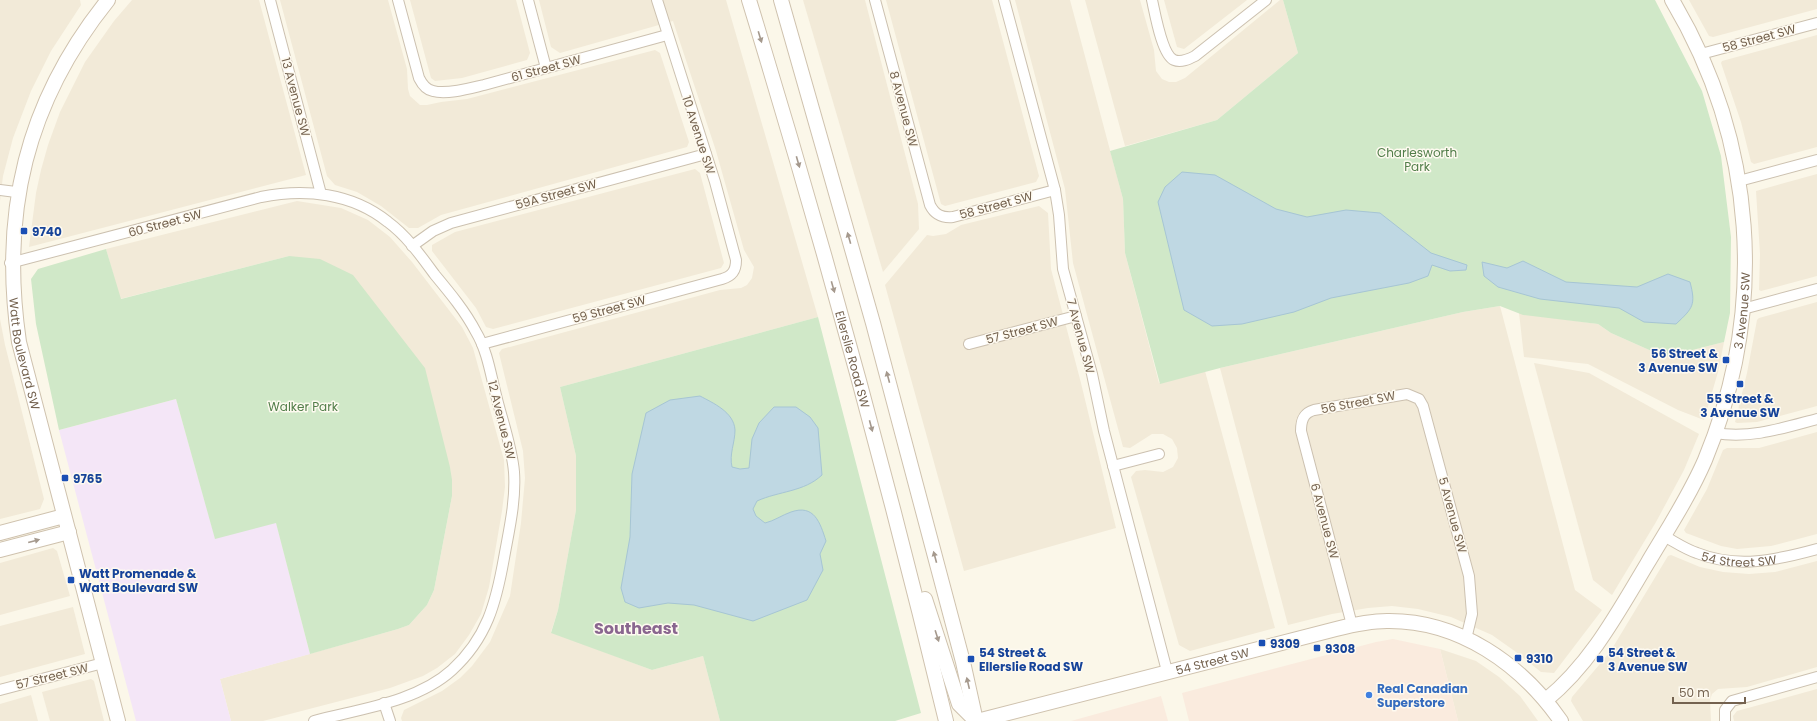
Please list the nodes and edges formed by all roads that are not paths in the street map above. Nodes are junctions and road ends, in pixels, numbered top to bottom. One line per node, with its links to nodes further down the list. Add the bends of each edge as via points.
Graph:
1 (107, 0): 22 (street, Watt Boulevard SW, via 60,68 41,106 24,156)
2 (270, 0): 23 (street, 13 Avenue SW)
3 (398, 0): 16 (street, 61 Street SW, via 417,72 425,87 434,92 464,89)
4 (528, 0): 16 (street)
5 (657, 0): 14 (street, 10 Avenue SW)
6 (749, 0): 43 (street, Ellerslie Road SW, one-way to 43, via 795,150)
7 (781, 0): 58 (street, one-way to 7, via 963,662 874,323)
8 (875, 0): 24 (street, 8 Avenue SW, via 930,205)
9 (1004, 0): 21 (street, 7 Avenue SW)
10 (1152, 0): 11 (street, via 1165,49 1175,61 1188,60 1195,56)
11 (1266, 0)
12 (1672, 0): 15 (street, 3 Avenue SW)
13 (1817, 22): 15 (street, 58 Street SW)
14 (667, 35): 16 (street, 61 Street SW); 17 (street, 10 Avenue SW)
15 (1701, 54): 19 (street, 3 Avenue SW, via 1725,116)
16 (546, 68)
17 (706, 154): 25 (street, 59A Street SW, via 451,222); 27 (street, 10 Avenue SW, via 736,260)
18 (1817, 160): 19 (street)
19 (1739, 181): 29 (street, 3 Avenue SW, via 1745,248)
20 (0, 190): 22 (street)
21 (1055, 190): 24 (street, 58 Street SW, via 953,217); 30 (street, 7 Avenue SW, via 1063,264)
22 (16, 192): 26 (street, Watt Boulevard SW)
23 (321, 194): 25 (street, 12 Avenue SW, via 350,201 376,213 398,230); 26 (street, 60 Street SW, via 294,192 268,196)
24 (938, 215)
25 (412, 246): 31 (street, 12 Avenue SW, via 462,310)
26 (10, 263): 39 (street, Watt Boulevard SW, via 19,342)
27 (734, 272): 31 (street, 59 Street SW, via 722,279)
28 (1817, 289): 29 (street)
29 (1743, 309): 36 (street, 3 Avenue SW, via 1731,378)
30 (1076, 316): 32 (street, 57 Street SW); 38 (street, 7 Avenue SW)
31 (482, 344): 53 (street, 12 Avenue SW, via 514,473 512,507 499,586 488,622 470,651 443,678 419,691)
32 (969, 344)
33 (1415, 396): 34 (street, 56 Street SW, via 1401,394 1321,409); 47 (street, 5 Avenue SW, via 1423,406 1469,576 1472,614)
34 (1303, 417): 46 (street, 6 Avenue SW, via 1301,431)
35 (1817, 419): 36 (street, via 1753,435)
36 (1715, 432): 42 (street, 3 Avenue SW, via 1695,480)
37 (1159, 454): 38 (street)
38 (1113, 466): 49 (street, 7 Avenue SW)
39 (64, 516): 40 (street, Watt Boulevard SW); 41 (street)
40 (69, 532): 45 (street, one-way to 40); 48 (street, Watt Boulevard SW)
41 (0, 533)
42 (1664, 536): 44 (street, 54 Street SW, via 1696,553 1735,562 1764,561); 52 (street, 3 Avenue SW, via 1599,642 1580,667)
43 (903, 547): 57 (street, Ellerslie Road SW); 58 (street, one-way to 58, via 923,593 959,704)
44 (1817, 549)
45 (0, 550)
46 (1352, 625): 47 (street, 54 Street SW, via 1387,621 1411,623 1437,628); 49 (street, 54 Street SW)
47 (1466, 639): 52 (street, 54 Street SW, via 1508,664)
48 (103, 663): 51 (street, 57 Street SW); 54 (street, Watt Boulevard SW)
49 (1168, 671): 58 (street, 54 Street SW)
50 (1817, 677): 60 (street, via 1735,699 1728,704)
51 (0, 690)
52 (1546, 700): 59 (street, 54 Street SW)
53 (384, 703): 55 (street); 56 (street)
54 (118, 721)
55 (314, 721)
56 (390, 721)
57 (946, 721)
58 (976, 721)
59 (1561, 721)
60 (1725, 721)

